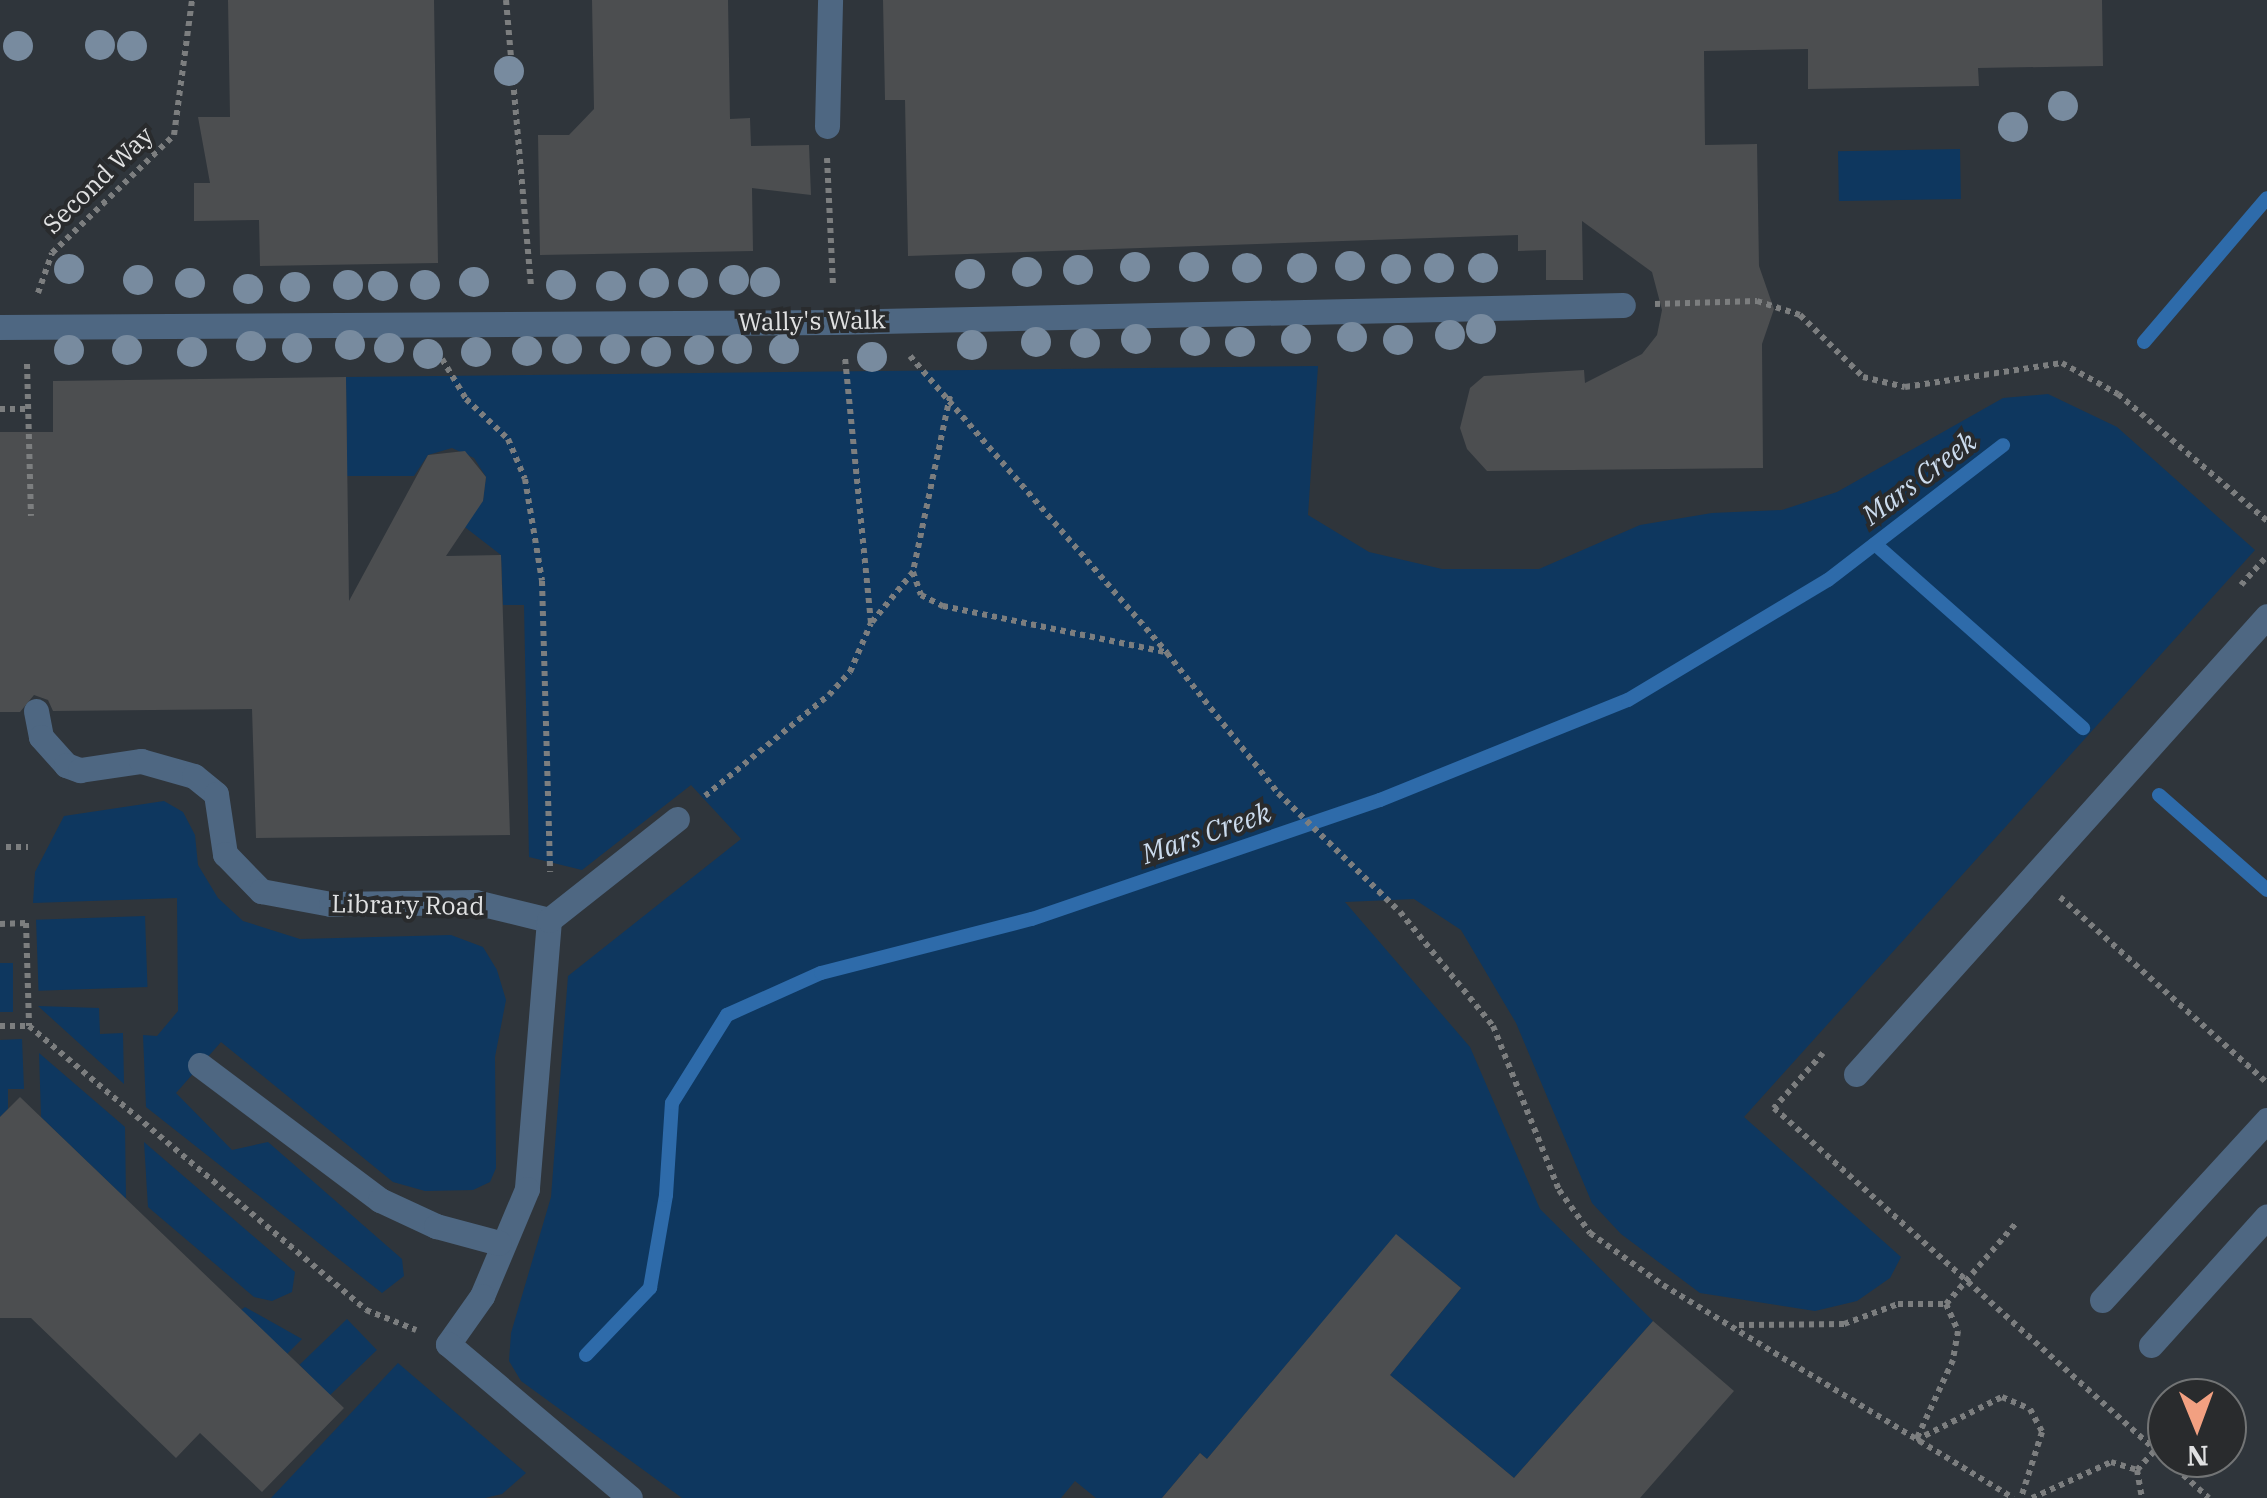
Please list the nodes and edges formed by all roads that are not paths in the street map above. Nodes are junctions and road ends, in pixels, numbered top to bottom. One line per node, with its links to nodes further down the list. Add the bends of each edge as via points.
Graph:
1 (830, 0): 2 (street)
2 (827, 126)
3 (1623, 305): 4 (street, Wally's Walk, via 834,322)
4 (13, 327)
5 (2267, 616): 10 (street)
6 (36, 712): 8 (street, Library Road, via 53,754 80,770 141,761 194,776 216,794 226,854 240,875 287,900 475,902)
7 (676, 819): 8 (street)
8 (549, 920): 13 (street, via 527,1189)
9 (200, 1065): 13 (street, via 380,1200 436,1226)
10 (1856, 1074)
11 (2267, 1120): 14 (street)
12 (2267, 1216): 15 (street)
13 (499, 1243): 16 (street, via 482,1296 448,1344)
14 (2102, 1300)
15 (2151, 1345)
16 (630, 1498)

